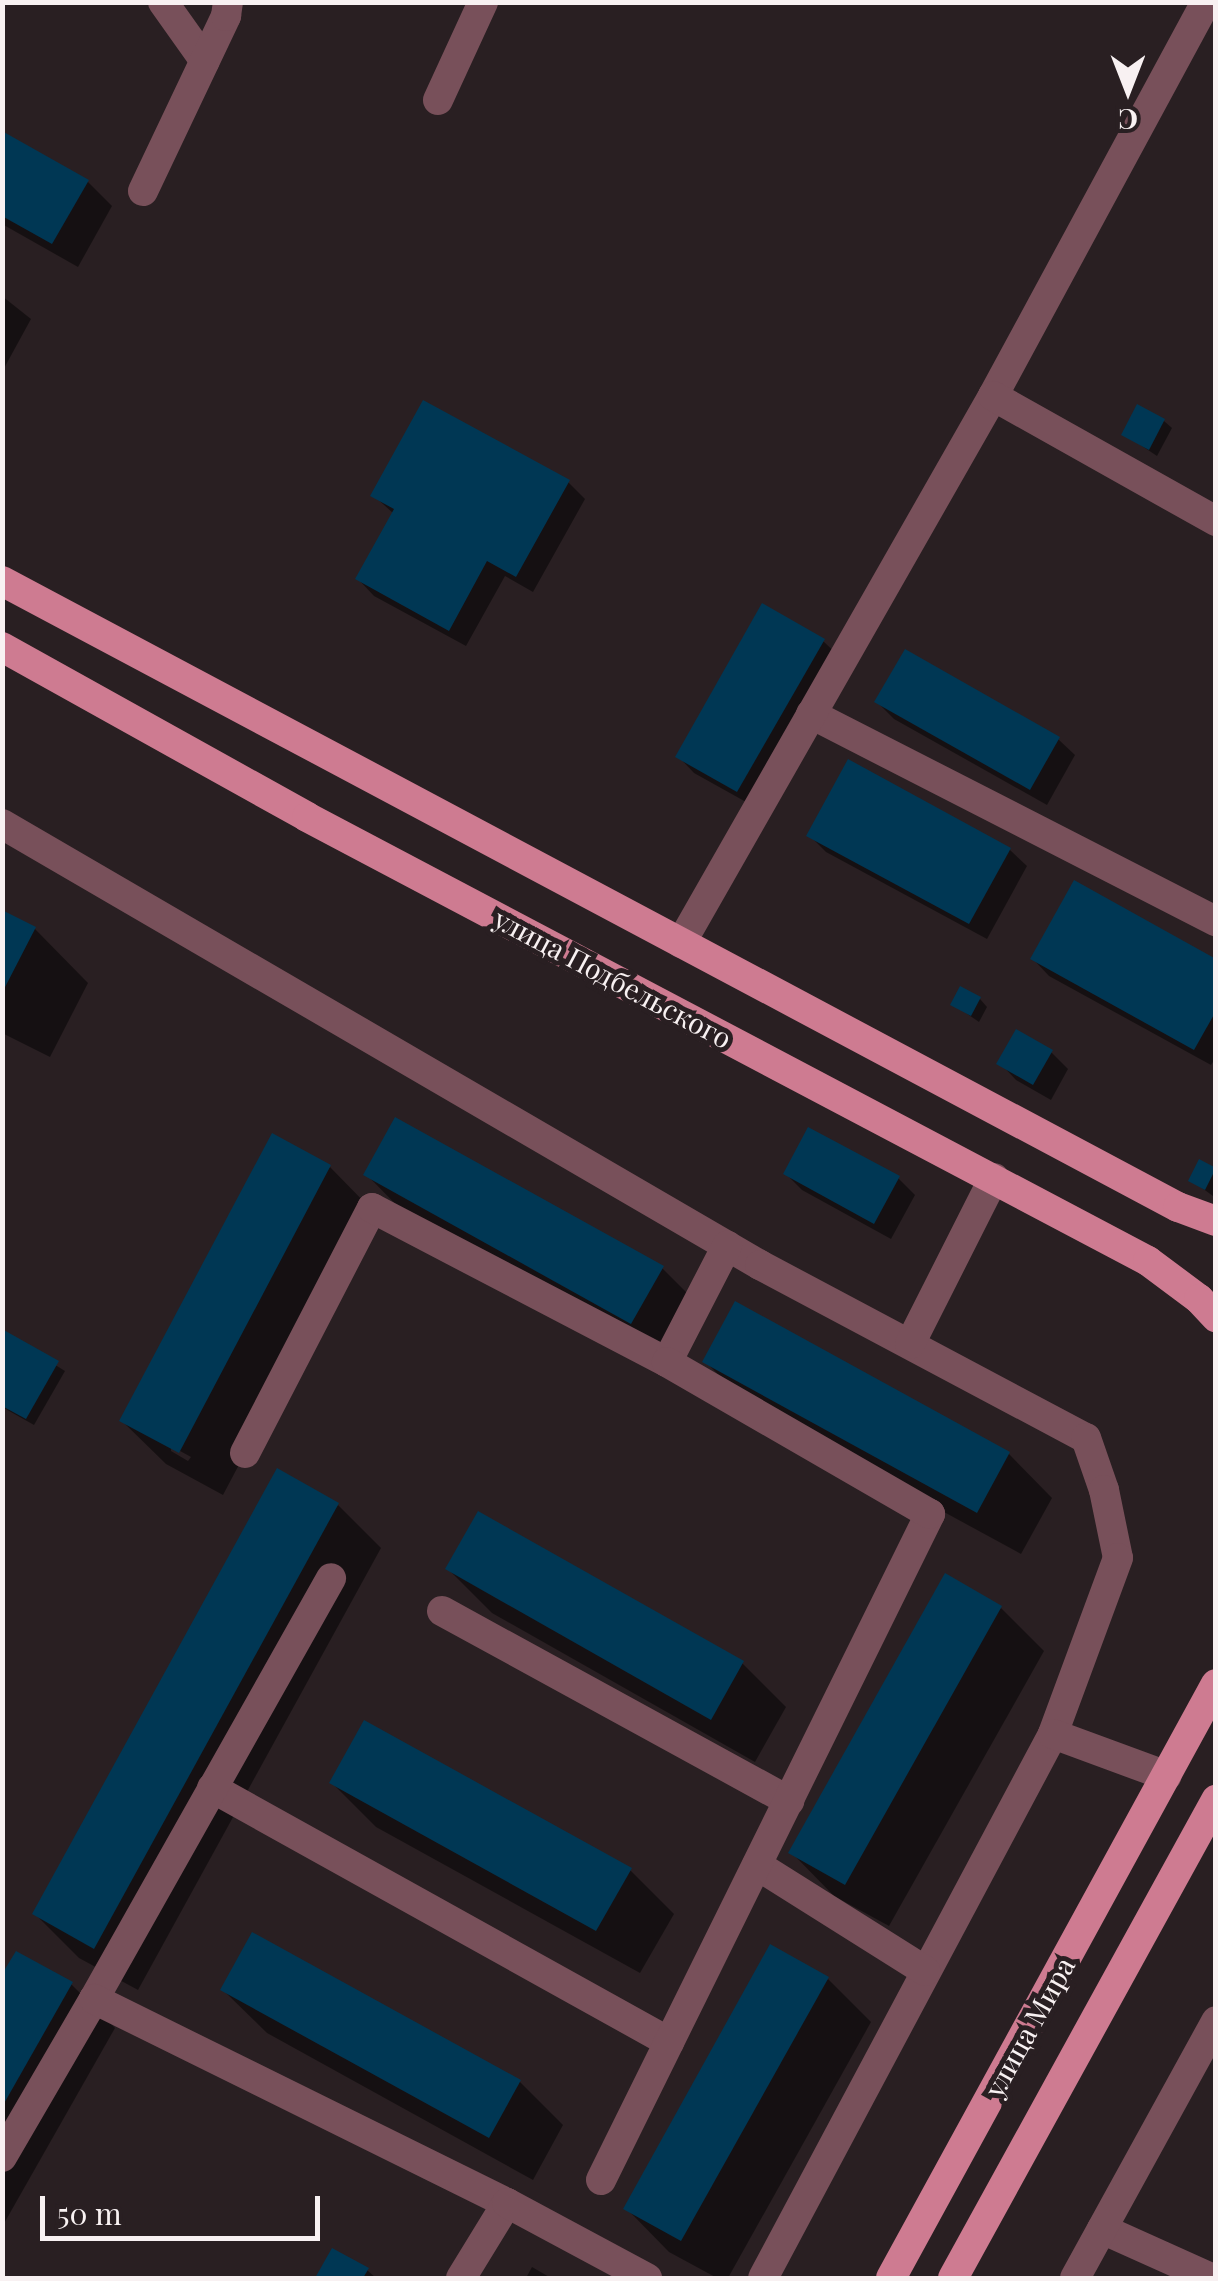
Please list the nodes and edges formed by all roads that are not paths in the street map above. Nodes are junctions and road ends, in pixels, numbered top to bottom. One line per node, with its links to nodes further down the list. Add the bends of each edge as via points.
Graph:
1 (163, 2): 5 (street)
2 (228, 2): 5 (street)
3 (482, 2): 6 (street)
4 (1206, 2): 8 (street)
5 (205, 61): 7 (street)
6 (438, 100)
7 (143, 192)
8 (993, 396): 9 (street); 12 (street)
9 (1216, 520)
10 (2, 582): 15 (main road)
11 (2, 648): 16 (main road, улица Подбельского)
12 (811, 714): 14 (street); 15 (street)
13 (2, 824): 18 (street)
14 (1216, 922)
15 (681, 943): 17 (main road, via 1178,1207)
16 (994, 1178): 19 (main road, улица Подбельского, via 1148,1261); 20 (street)
17 (1216, 1221)
18 (726, 1246): 20 (street); 21 (street)
19 (1216, 1317)
20 (910, 1344): 26 (street, via 1086,1438 1118,1558)
21 (667, 1362): 22 (street, via 372,1208); 30 (street, via 930,1514)
22 (246, 1453)
23 (332, 1578): 28 (street)
24 (442, 1611): 30 (street)
25 (1216, 1684): 27 (main road, улица Мира)
26 (1053, 1734): 27 (street); 32 (street)
27 (1167, 1776): 43 (main road, улица Мира)
28 (212, 1788): 33 (street); 35 (street)
29 (1216, 1800): 44 (main road, улица Мира)
30 (788, 1801): 31 (street)
31 (757, 1864): 32 (street); 35 (street)
32 (926, 1970): 42 (street)
33 (94, 1999): 36 (street); 38 (street)
34 (1216, 2020): 39 (street)
35 (669, 2042): 37 (street)
36 (2, 2157)
37 (601, 2180)
38 (506, 2203): 40 (street); 41 (street)
39 (1102, 2229): 45 (street); 46 (street)
40 (460, 2278)
41 (647, 2278)
42 (764, 2278)
43 (891, 2278)
44 (953, 2278)
45 (1075, 2278)
46 (1211, 2278)

